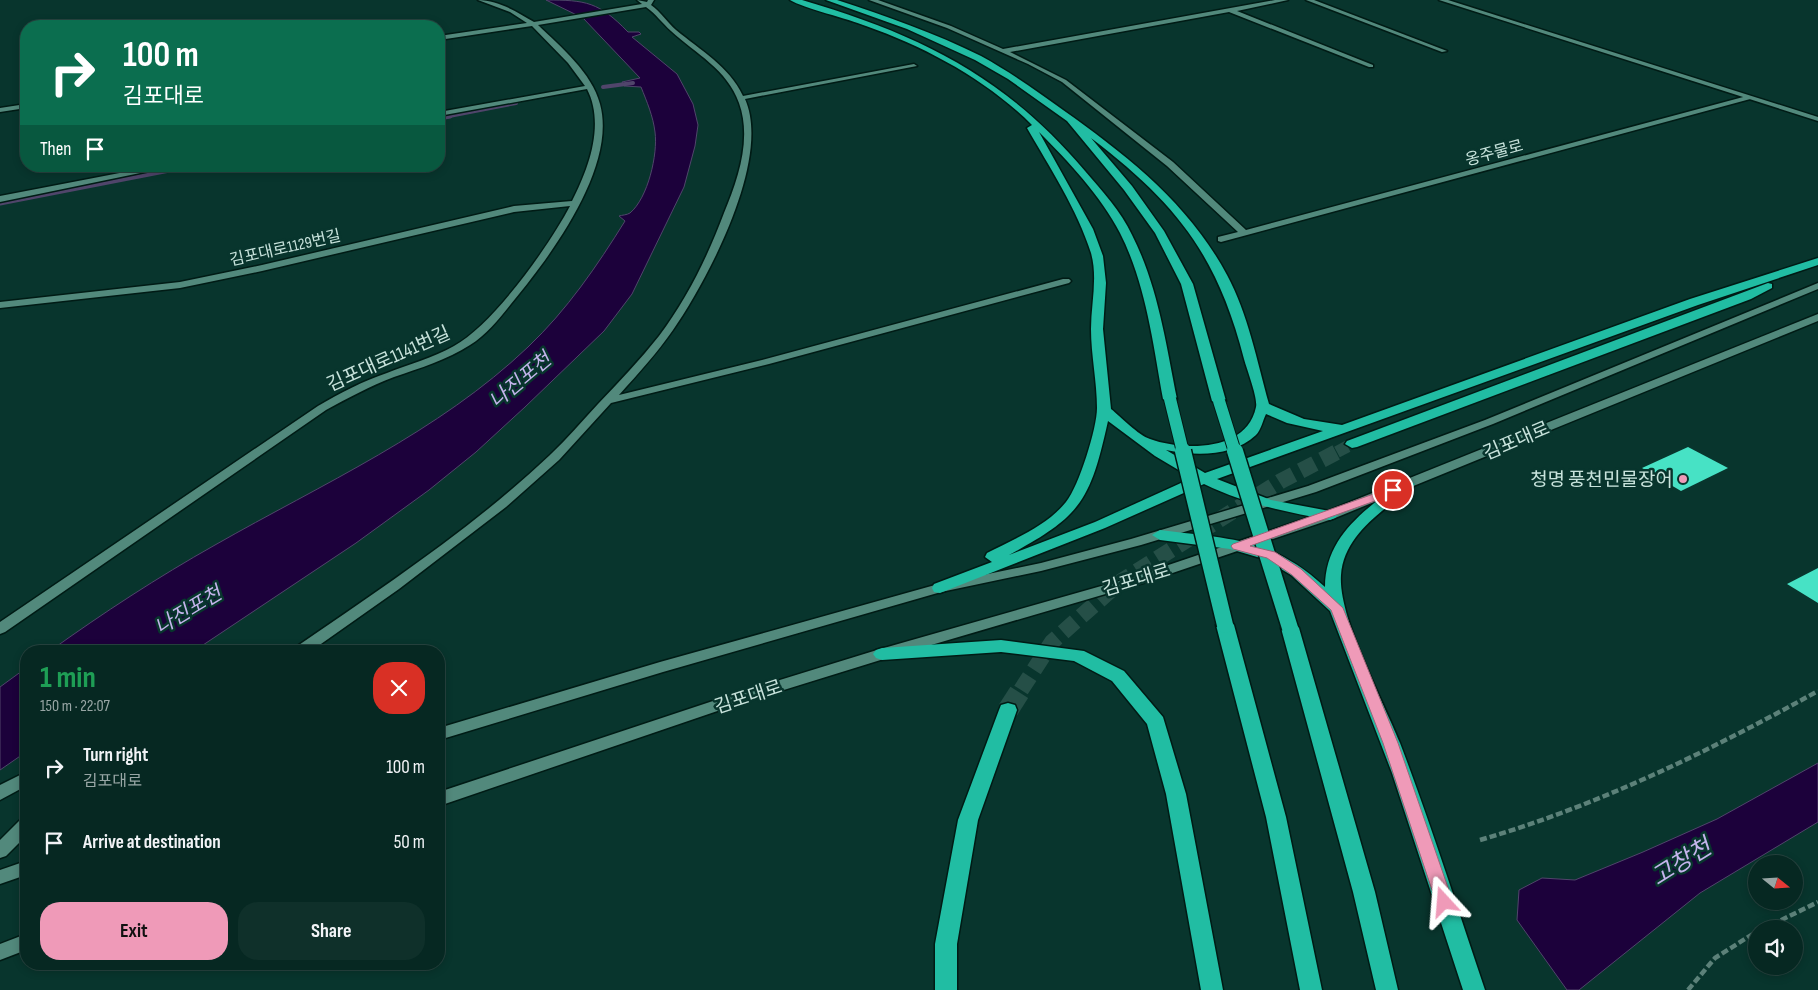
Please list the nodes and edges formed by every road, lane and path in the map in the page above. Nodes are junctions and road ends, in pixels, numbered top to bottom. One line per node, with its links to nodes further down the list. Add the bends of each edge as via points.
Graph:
1 (481, 0): 10 (main road, via 512,11)
2 (794, 0): 22 (highway, via 922,44 962,66)
3 (830, 0): 23 (highway, via 910,27 978,58)
4 (872, 0): 12 (main road, via 927,18)
5 (1285, 0): 9 (main road)
6 (1309, 0): 13 (main road)
7 (1442, 0): 18 (main road)
8 (646, 2): 10 (main road, via 636,8); 17 (main road, via 674,31 722,69)
9 (1230, 10): 12 (main road); 15 (main road)
10 (533, 24): 11 (main road); 16 (main road, 김포대로1141번길, via 583,76)
11 (445, 37)
12 (1002, 51): 28 (main road, via 1045,70 1080,92 1170,164)
13 (1444, 51)
14 (914, 66): 17 (main road)
15 (1371, 66)
16 (588, 87): 21 (main road); 27 (main road, 김포대로1141번길, via 597,106 599,131 592,162)
17 (742, 98): 35 (main road, via 749,134 744,162 708,262 668,330)
18 (1750, 98): 24 (main road); 28 (main road, 옹주물로)
19 (20, 107): 20 (main road)
20 (0, 110)
21 (445, 113)
22 (1024, 114): 37 (highway, via 1088,229 1097,256 1100,284 1096,329); 70 (highway, bridge, via 1075,164 1126,233 1137,257 1155,321 1170,399 1225,625 1276,817)
23 (1070, 119): 36 (highway, via 1130,163 1194,232 1222,276); 71 (highway, bridge, via 1128,188 1160,233 1187,284 1219,401 1290,628 1364,892)
24 (1818, 120)
25 (139, 172): 26 (main road)
26 (0, 199)
27 (575, 204): 33 (main road, 김포대로1129번길, via 514,209 180,285); 49 (main road, 김포대로1141번길, via 523,284 490,324 467,343 443,356 364,386 322,408)
28 (1245, 234): 29 (main road, 옹주물로)
29 (1221, 239)
30 (1817, 261): 38 (highway); 40 (highway, via 1747,296)
31 (1066, 281): 35 (main road)
32 (1818, 286): 43 (main road, 김포대로, via 1489,422 1312,489)
33 (0, 305)
34 (1818, 317): 42 (main road, 김포대로)
35 (607, 401): 50 (main road, via 555,457 502,504)
36 (1263, 406): 38 (highway, via 1304,425); 39 (highway, via 1251,432 1210,450 1185,450)
37 (1104, 410): 39 (highway); 47 (highway, via 1091,464 1076,500 1048,526)
38 (1343, 429): 41 (highway)
39 (1139, 440): 41 (highway)
40 (1352, 444)
41 (1203, 479): 43 (highway); 47 (highway)
42 (1408, 484): 44 (main road, 김포대로); 48 (highway, via 1352,529 1339,550 1332,577)
43 (1266, 503): 44 (highway); 45 (main road, 김포대로)
44 (1330, 515): 46 (main road, 김포대로)
45 (1160, 535): 46 (highway); 47 (main road, 김포대로, via 1041,568)
46 (1237, 546): 48 (highway, via 1271,555 1297,572); 51 (main road, 김포대로, via 1138,580)
47 (940, 588): 54 (main road, 김포대로)
48 (1336, 608): 72 (highway, via 1390,743)
49 (0, 629)
50 (310, 645)
51 (882, 654): 57 (main road, 김포대로, via 730,701); 69 (highway, via 1001,646 1078,655 1118,676 1156,722 1176,794)
52 (1818, 691): 59 (path, via 1748,730 1615,792 1526,828)
53 (1008, 710): 68 (highway, via 968,820 946,944)
54 (445, 732)
55 (20, 781): 56 (main road)
56 (0, 793)
57 (445, 797)
58 (20, 831): 60 (main road)
59 (1480, 840)
60 (0, 851)
61 (20, 870): 62 (main road)
62 (0, 877)
63 (1818, 902): 64 (path)
64 (1781, 920)
65 (1748, 937): 73 (path, via 1715,958)
66 (20, 944): 67 (main road)
67 (0, 952)
68 (946, 990)
69 (1212, 990)
70 (1311, 990)
71 (1387, 990)
72 (1474, 990)
73 (1688, 990)

